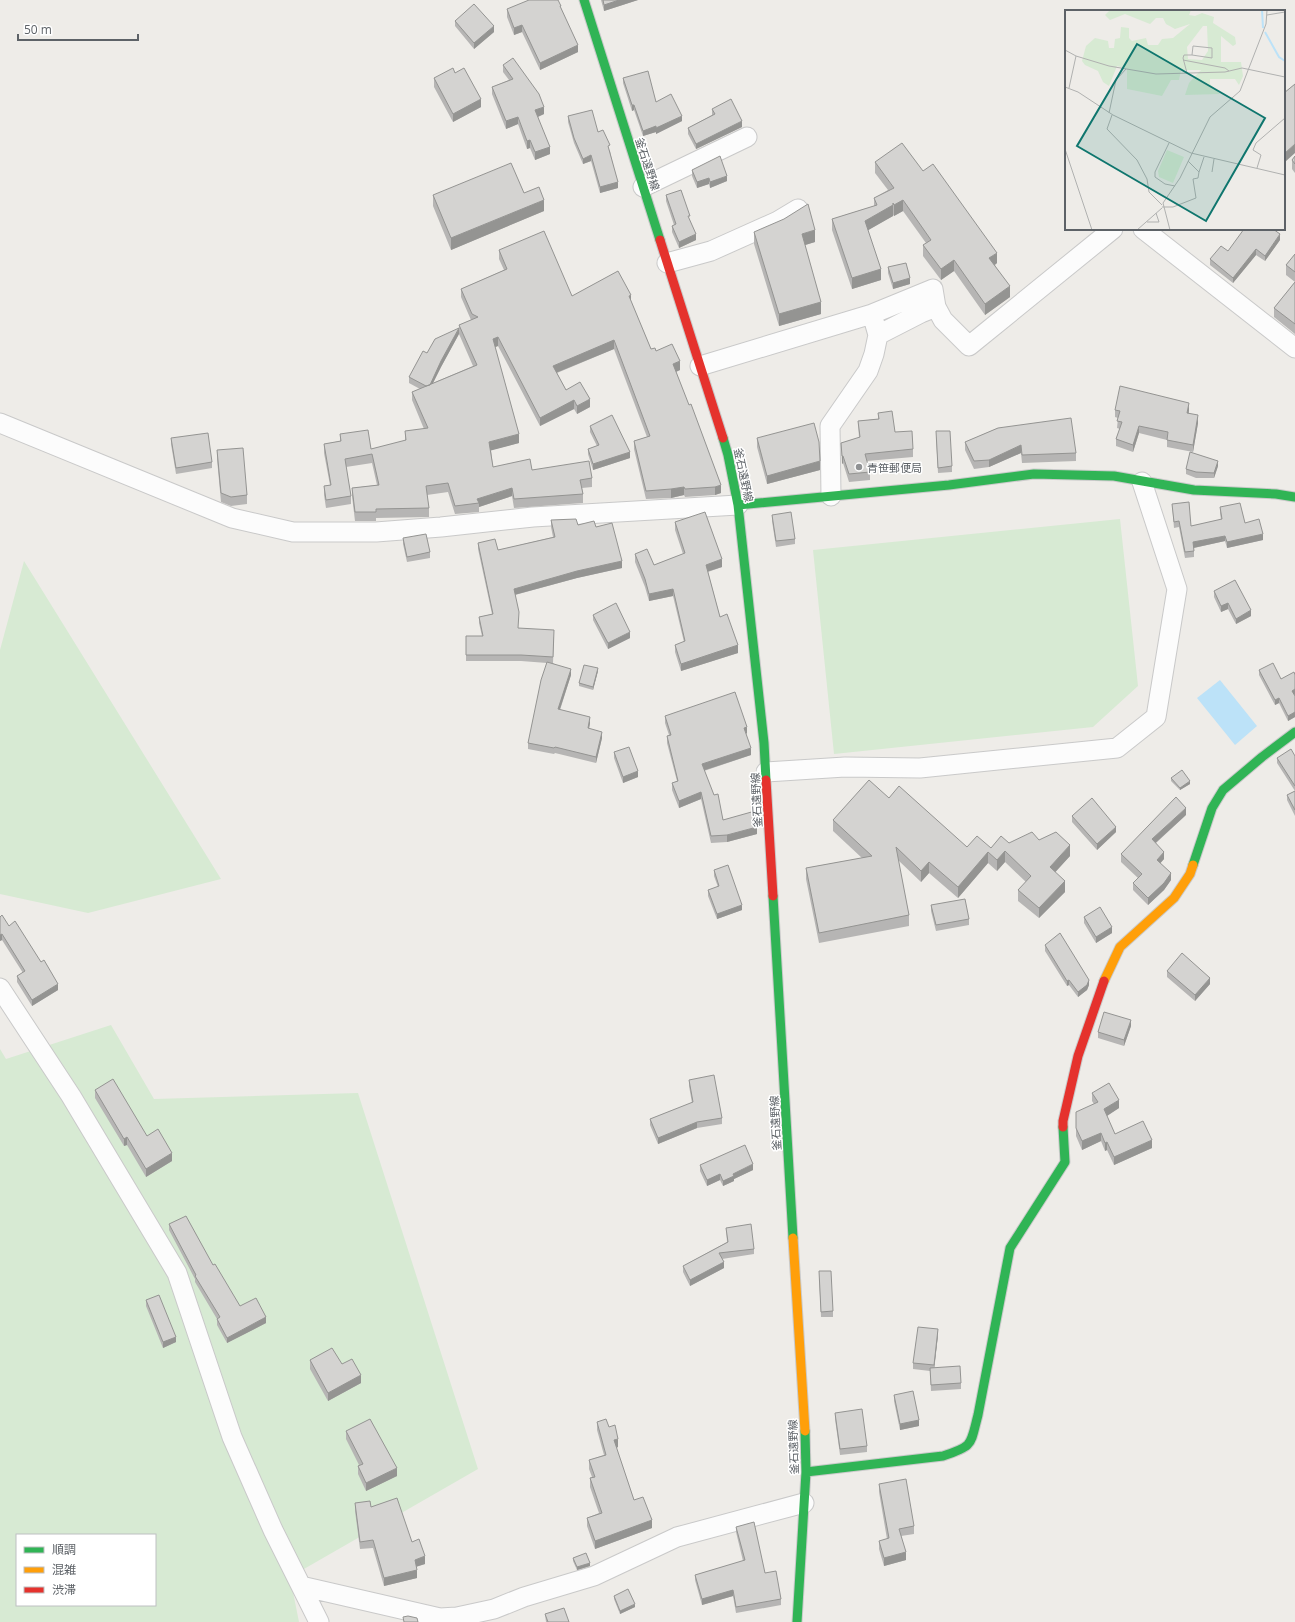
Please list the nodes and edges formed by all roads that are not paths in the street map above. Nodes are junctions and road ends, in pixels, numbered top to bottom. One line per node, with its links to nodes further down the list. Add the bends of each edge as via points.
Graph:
1 (584, 0): 3 (main road, 釜石遠野線)
2 (747, 137): 3 (street)
3 (643, 187): 7 (main road, 釜石遠野線)
4 (798, 209): 7 (street, via 778,221 711,251)
5 (1112, 230): 8 (street, via 969,346 943,320)
6 (1144, 230): 11 (street)
7 (667, 263): 12 (main road, 釜石遠野線)
8 (936, 307): 9 (street, via 933,289); 10 (street)
9 (872, 314): 10 (street); 12 (street)
10 (878, 334): 15 (street, via 868,371 830,426)
11 (1295, 348)
12 (700, 366): 17 (main road, 釜石遠野線, via 728,455)
13 (0, 423): 17 (street, via 232,518 293,532 376,532 533,517)
14 (1142, 482): 15 (main road, via 1114,476 1034,474); 16 (main road, via 1194,490); 19 (street, via 1177,589 1156,717 1117,748 920,768 845,767)
15 (831, 496): 17 (main road)
16 (1295, 497)
17 (738, 505): 19 (main road, 釜石遠野線)
18 (1295, 732): 21 (main road, via 1223,790 1212,808 1190,874 1174,898 1120,947 1103,983 1078,1056 1063,1121 1065,1162 1010,1248 971,1441 964,1449 943,1456)
19 (766, 772): 21 (main road, 釜石遠野線)
20 (0, 988): 23 (street, via 71,1096 177,1272 232,1437 272,1530)
21 (806, 1472): 22 (main road, 釜石遠野線)
22 (804, 1502): 23 (street, via 677,1537 594,1576 494,1609 456,1617 440,1618); 25 (main road, 釜石遠野線)
23 (301, 1586): 24 (street)
24 (319, 1622)
25 (797, 1622)

